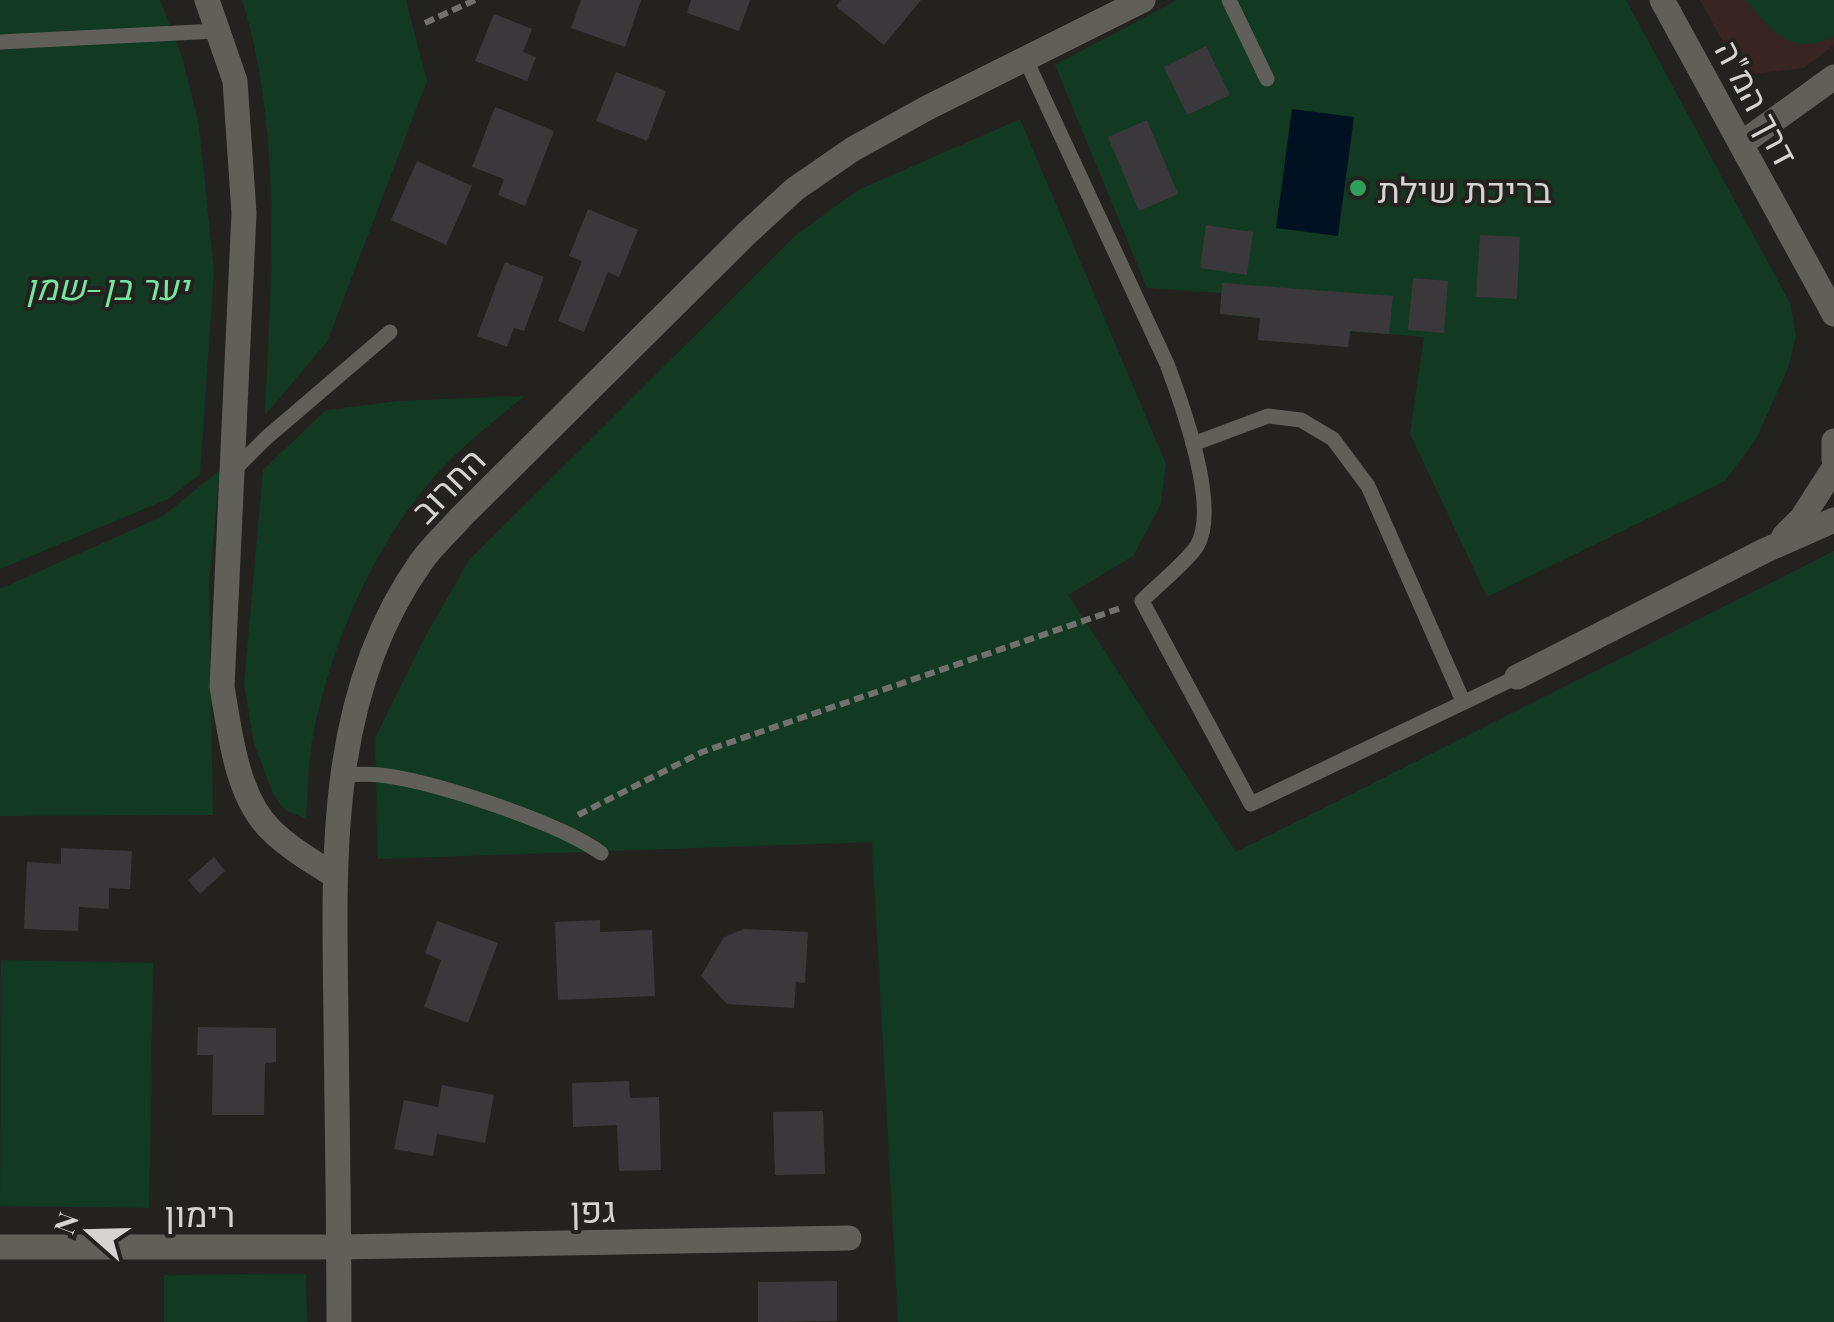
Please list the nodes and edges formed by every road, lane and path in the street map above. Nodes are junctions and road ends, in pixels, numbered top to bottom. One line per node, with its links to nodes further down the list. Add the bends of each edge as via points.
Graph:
1 (207, 0): 7 (street)
2 (475, 0): 6 (path)
3 (1143, 0): 9 (street, החרוב)
4 (1229, 0): 11 (lane)
5 (1662, 0): 12 (street, דרך המ"ה)
6 (424, 23)
7 (217, 32): 8 (lane); 21 (street, via 235,81 244,212)
8 (0, 42)
9 (1026, 60): 18 (lane, via 1167,364); 27 (street, החרוב, via 868,140 795,189 461,517 422,561 381,636)
10 (1834, 76): 12 (street)
11 (1267, 79)
12 (1742, 144): 13 (street, דרך המ"ה)
13 (1820, 290): 14 (street, דרך המ"ה); 16 (street, דרך המ"ה)
14 (1834, 314)
15 (390, 332): 21 (lane)
16 (1834, 334)
17 (1834, 441): 19 (street)
18 (1194, 444): 24 (lane, via 1202,477 1198,544); 26 (lane, via 1268,416 1301,420 1333,439 1368,486)
19 (1834, 460)
20 (1834, 468): 23 (street, via 1802,518)
21 (230, 474): 30 (street, via 222,687 230,736 248,796 266,826)
22 (1834, 520): 23 (street)
23 (1764, 551): 25 (street)
24 (1142, 601): 26 (lane, via 1252,804); 28 (path, via 702,752)
25 (1518, 678): 26 (lane)
26 (1463, 701)
27 (340, 775): 28 (lane, via 379,774); 30 (street, החרוב)
28 (552, 828): 29 (lane)
29 (601, 854)
30 (334, 875): 33 (street, החרוב)
31 (849, 1238): 33 (street, גפן)
32 (0, 1247): 33 (street, רימון)
33 (339, 1247): 34 (street, החרוב)
34 (340, 1322)

